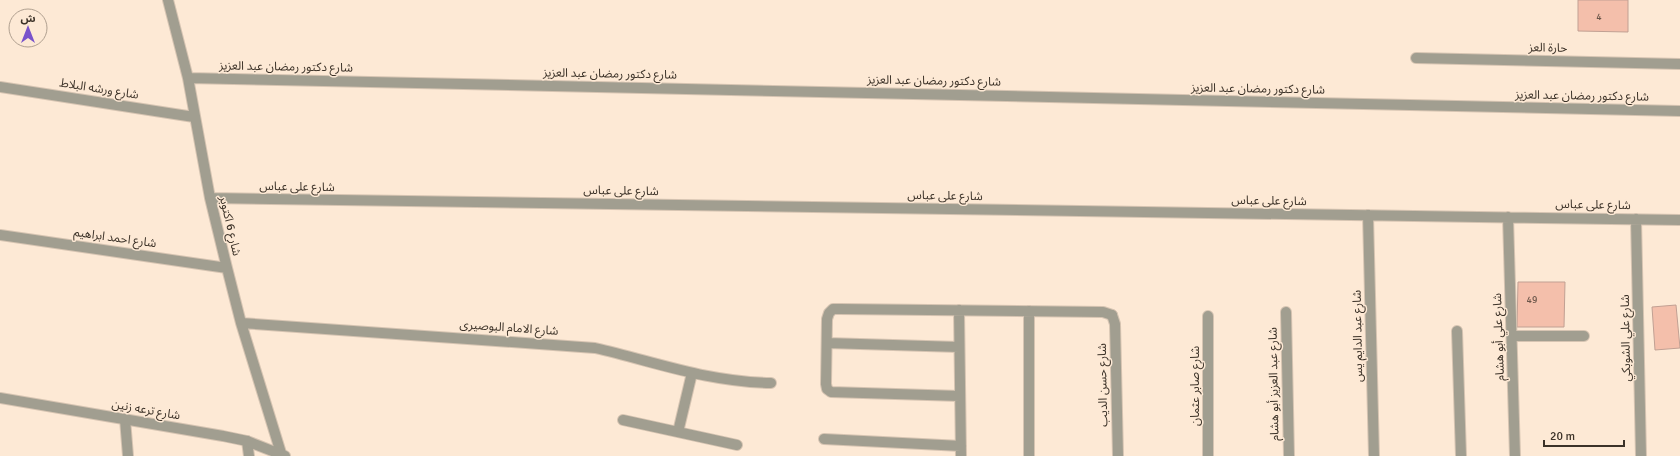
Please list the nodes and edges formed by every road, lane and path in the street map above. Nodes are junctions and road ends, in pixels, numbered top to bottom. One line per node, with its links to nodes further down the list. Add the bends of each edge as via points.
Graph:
1 (168, 0): 4 (street, شارع 6 اكتوبر)
2 (1416, 58): 3 (street, حارة العز)
3 (1680, 64)
4 (188, 78): 6 (street, شارع دكتور رمضان عبد العزيز); 7 (street, شارع 6 اكتوبر)
5 (0, 87): 7 (street, شارع ورشه البلاط)
6 (1680, 111)
7 (194, 117): 8 (street, شارع 6 اكتوبر)
8 (210, 198): 9 (street, شارع على عباس); 14 (street, شارع 6 اكتوبر)
9 (1368, 215): 10 (street, شارع على عباس); 43 (street, شارع عبد الدايم يس)
10 (1508, 217): 11 (street, شارع على عباس); 21 (street, شارع علي أبو هشام)
11 (1636, 219): 12 (street, شارع على عباس); 46 (street, شارع علي الشوبكي)
12 (1680, 220)
13 (0, 235): 14 (street, شارع احمد ابراهيم)
14 (226, 268): 19 (street, شارع 6 اكتوبر)
15 (959, 310): 16 (street); 23 (street, via 833,309 827,319); 24 (street)
16 (1029, 311): 39 (street); 40 (street, شارع حسن الديب, via 1108,312 1112,315 1115,324)
17 (1286, 312): 42 (street, شارع عبد العزيز أبو هشام)
18 (1208, 316): 41 (street, شارع صابر عثمان)
19 (241, 323): 25 (street, شارع الامام البوصيرى, via 595,348 633,356); 36 (street, شارع 6 اكتوبر)
20 (1458, 331): 44 (street)
21 (1512, 336): 22 (street); 45 (street, شارع علي أبو هشام)
22 (1584, 336)
23 (827, 343): 24 (street); 27 (street, via 826,384 831,392)
24 (959, 347): 27 (street)
25 (692, 374): 26 (street, شارع الامام البوصيرى, via 744,382); 31 (street)
26 (771, 383)
27 (960, 396): 35 (street)
28 (0, 398): 29 (street, شارع ترعه زنين)
29 (125, 419): 33 (street, شارع ترعه زنين); 37 (street)
30 (623, 420): 31 (street)
31 (678, 432): 34 (street)
32 (824, 439): 35 (street)
33 (246, 441): 36 (street, شارع ترعه زنين); 38 (street)
34 (737, 445)
35 (960, 451)
36 (283, 455)
37 (128, 456)
38 (249, 456)
39 (1029, 456)
40 (1118, 456)
41 (1208, 456)
42 (1289, 456)
43 (1374, 456)
44 (1461, 456)
45 (1515, 456)
46 (1640, 456)

